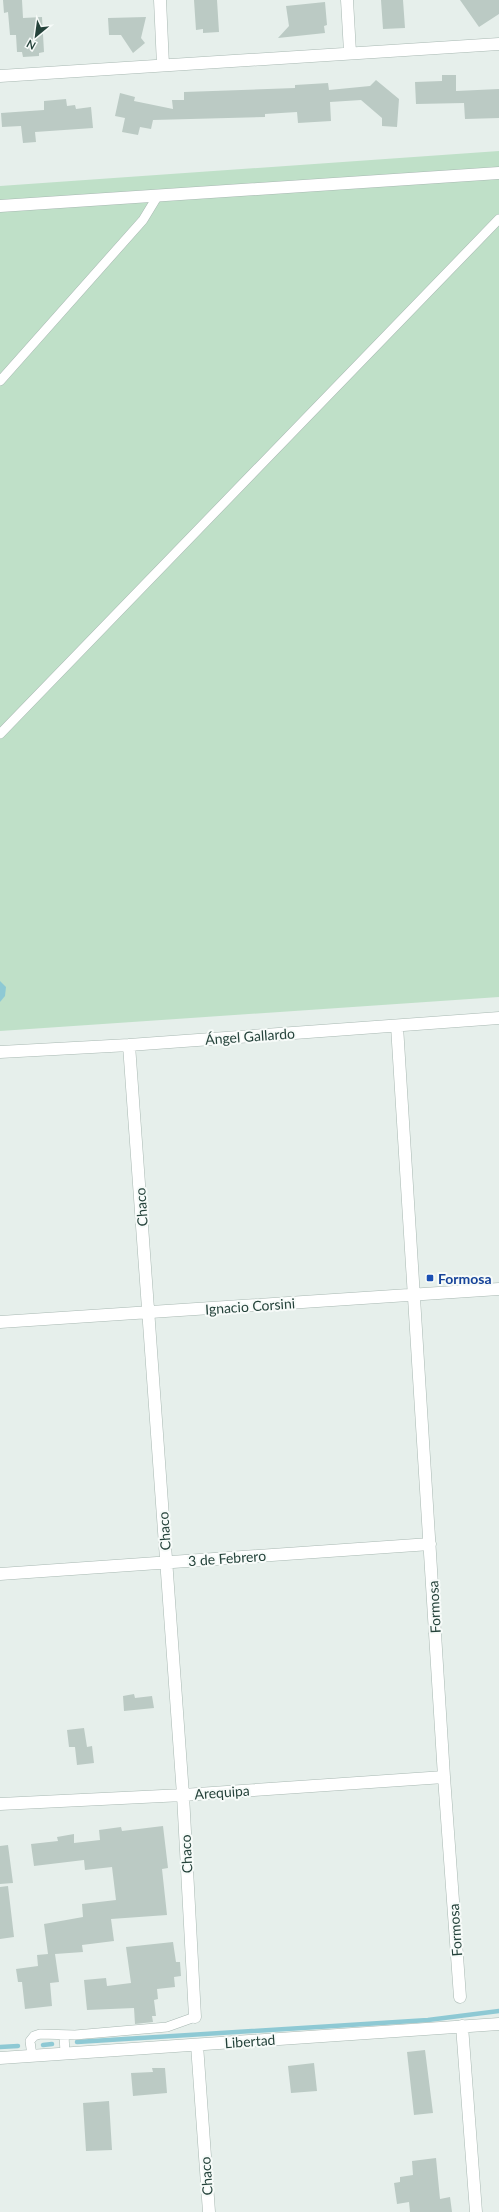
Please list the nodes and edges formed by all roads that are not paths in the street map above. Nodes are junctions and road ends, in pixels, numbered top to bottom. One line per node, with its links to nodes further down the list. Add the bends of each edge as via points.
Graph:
1 (160, 0): 5 (street)
2 (347, 0): 4 (street)
3 (499, 44): 4 (street)
4 (350, 52): 5 (street)
5 (163, 65): 6 (street)
6 (0, 76)
7 (499, 173): 8 (street)
8 (157, 197): 9 (street); 11 (lane, via 143,220)
9 (0, 206)
10 (499, 219): 12 (lane)
11 (0, 381)
12 (0, 734)
13 (499, 1018): 14 (street, Ángel Gallardo)
14 (397, 1026): 15 (street, Ángel Gallardo); 18 (street, Formosa)
15 (129, 1045): 16 (street, Ángel Gallardo); 19 (street, Chaco)
16 (0, 1052)
17 (499, 1289): 18 (street, Ignacio Corsini)
18 (414, 1296): 19 (street, Ignacio Corsini); 21 (street, Formosa)
19 (149, 1313): 20 (street, Ignacio Corsini); 22 (street, Chaco)
20 (0, 1322)
21 (430, 1544): 22 (street, 3 de Febrero); 24 (street, Formosa)
22 (166, 1563): 23 (street, 3 de Febrero); 25 (street, Chaco)
23 (0, 1574)
24 (444, 1777): 25 (street, Arequipa); 27 (street, Formosa)
25 (183, 1795): 26 (street, Arequipa); 28 (street, Chaco)
26 (0, 1804)
27 (460, 1997)
28 (195, 2017): 31 (lane, via 166,2027)
29 (499, 2024): 30 (street, Libertad)
30 (462, 2026): 32 (street, Libertad); 37 (street)
31 (64, 2035): 33 (lane); 34 (lane, via 34,2036 30,2041)
32 (197, 2045): 33 (street, Libertad); 36 (street, Chaco)
33 (65, 2054): 34 (street, Libertad)
34 (32, 2056): 35 (street, Libertad)
35 (0, 2058)
36 (209, 2212)
37 (476, 2212)

